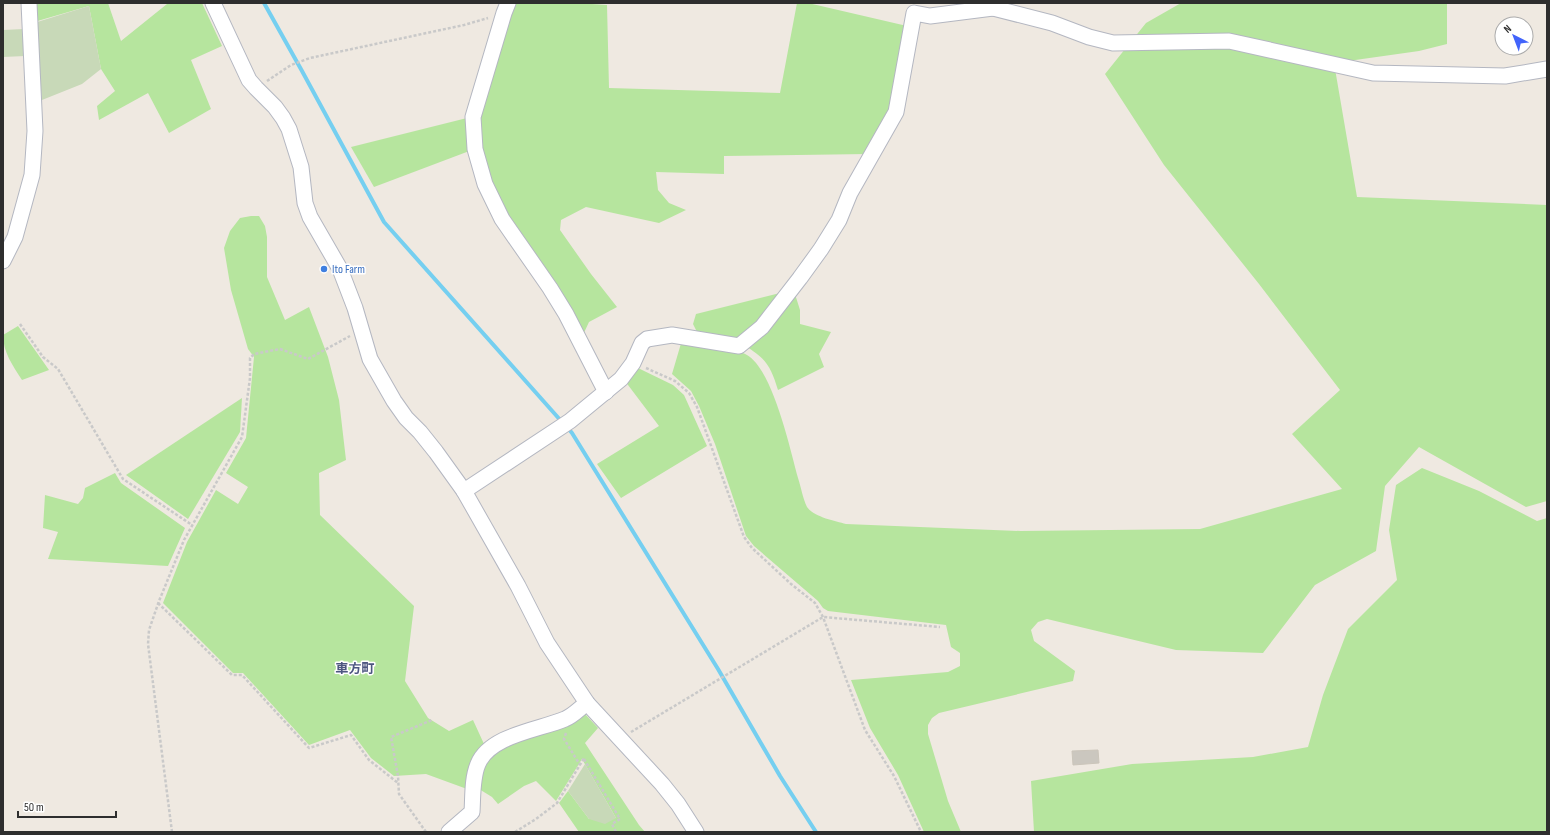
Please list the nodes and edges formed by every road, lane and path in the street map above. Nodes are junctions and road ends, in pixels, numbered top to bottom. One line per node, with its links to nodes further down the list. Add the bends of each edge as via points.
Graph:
1 (213, 3): 6 (street, via 249,80)
2 (994, 6): 5 (street, via 1113,43 1229,41 1373,73 1505,76); 10 (street, via 930,16 914,13 896,112 821,249 762,327 739,346 672,335 647,339 642,343)
3 (28, 8): 7 (street, via 35,131 32,175 15,237)
4 (506, 8): 6 (path, via 464,24 310,58 291,65); 11 (street, via 473,117 475,149 485,184 502,219 566,314)
5 (1547, 69)
6 (256, 88): 9 (street, via 275,107 289,129 301,167 305,203 310,217 340,269 355,308)
7 (3, 261)
8 (20, 324): 13 (path, via 43,357 58,369 123,479)
9 (360, 330): 12 (street, via 370,359 394,401); 13 (path, via 308,359 280,349 254,354 250,358 250,378 242,436)
10 (633, 363): 11 (street, via 621,379); 15 (path, via 675,381 688,393 697,407 744,537 752,548 815,603)
11 (606, 392): 12 (street, via 565,426)
12 (464, 491): 17 (street, via 547,643)
13 (192, 526): 14 (path)
14 (158, 603): 22 (path, via 232,675 242,675 309,748 351,735 369,760); 23 (path, via 149,630 148,644)
15 (823, 617): 16 (path); 20 (path); 29 (path, via 866,730 894,776)
16 (940, 627)
17 (587, 703): 19 (street, via 566,719); 20 (street)
18 (432, 720): 22 (path, via 391,737)
19 (560, 720): 21 (path, via 567,729 564,739); 25 (street, via 496,744 486,751 478,762 474,776 472,812)
20 (621, 738): 28 (street, via 678,804)
21 (580, 766): 26 (path, via 558,803); 27 (path, via 584,758 620,819 612,824)
22 (398, 783): 24 (path, via 399,794)
23 (172, 832)
24 (426, 832)
25 (449, 832)
26 (515, 832)
27 (616, 832)
28 (696, 832)
29 (921, 832)

